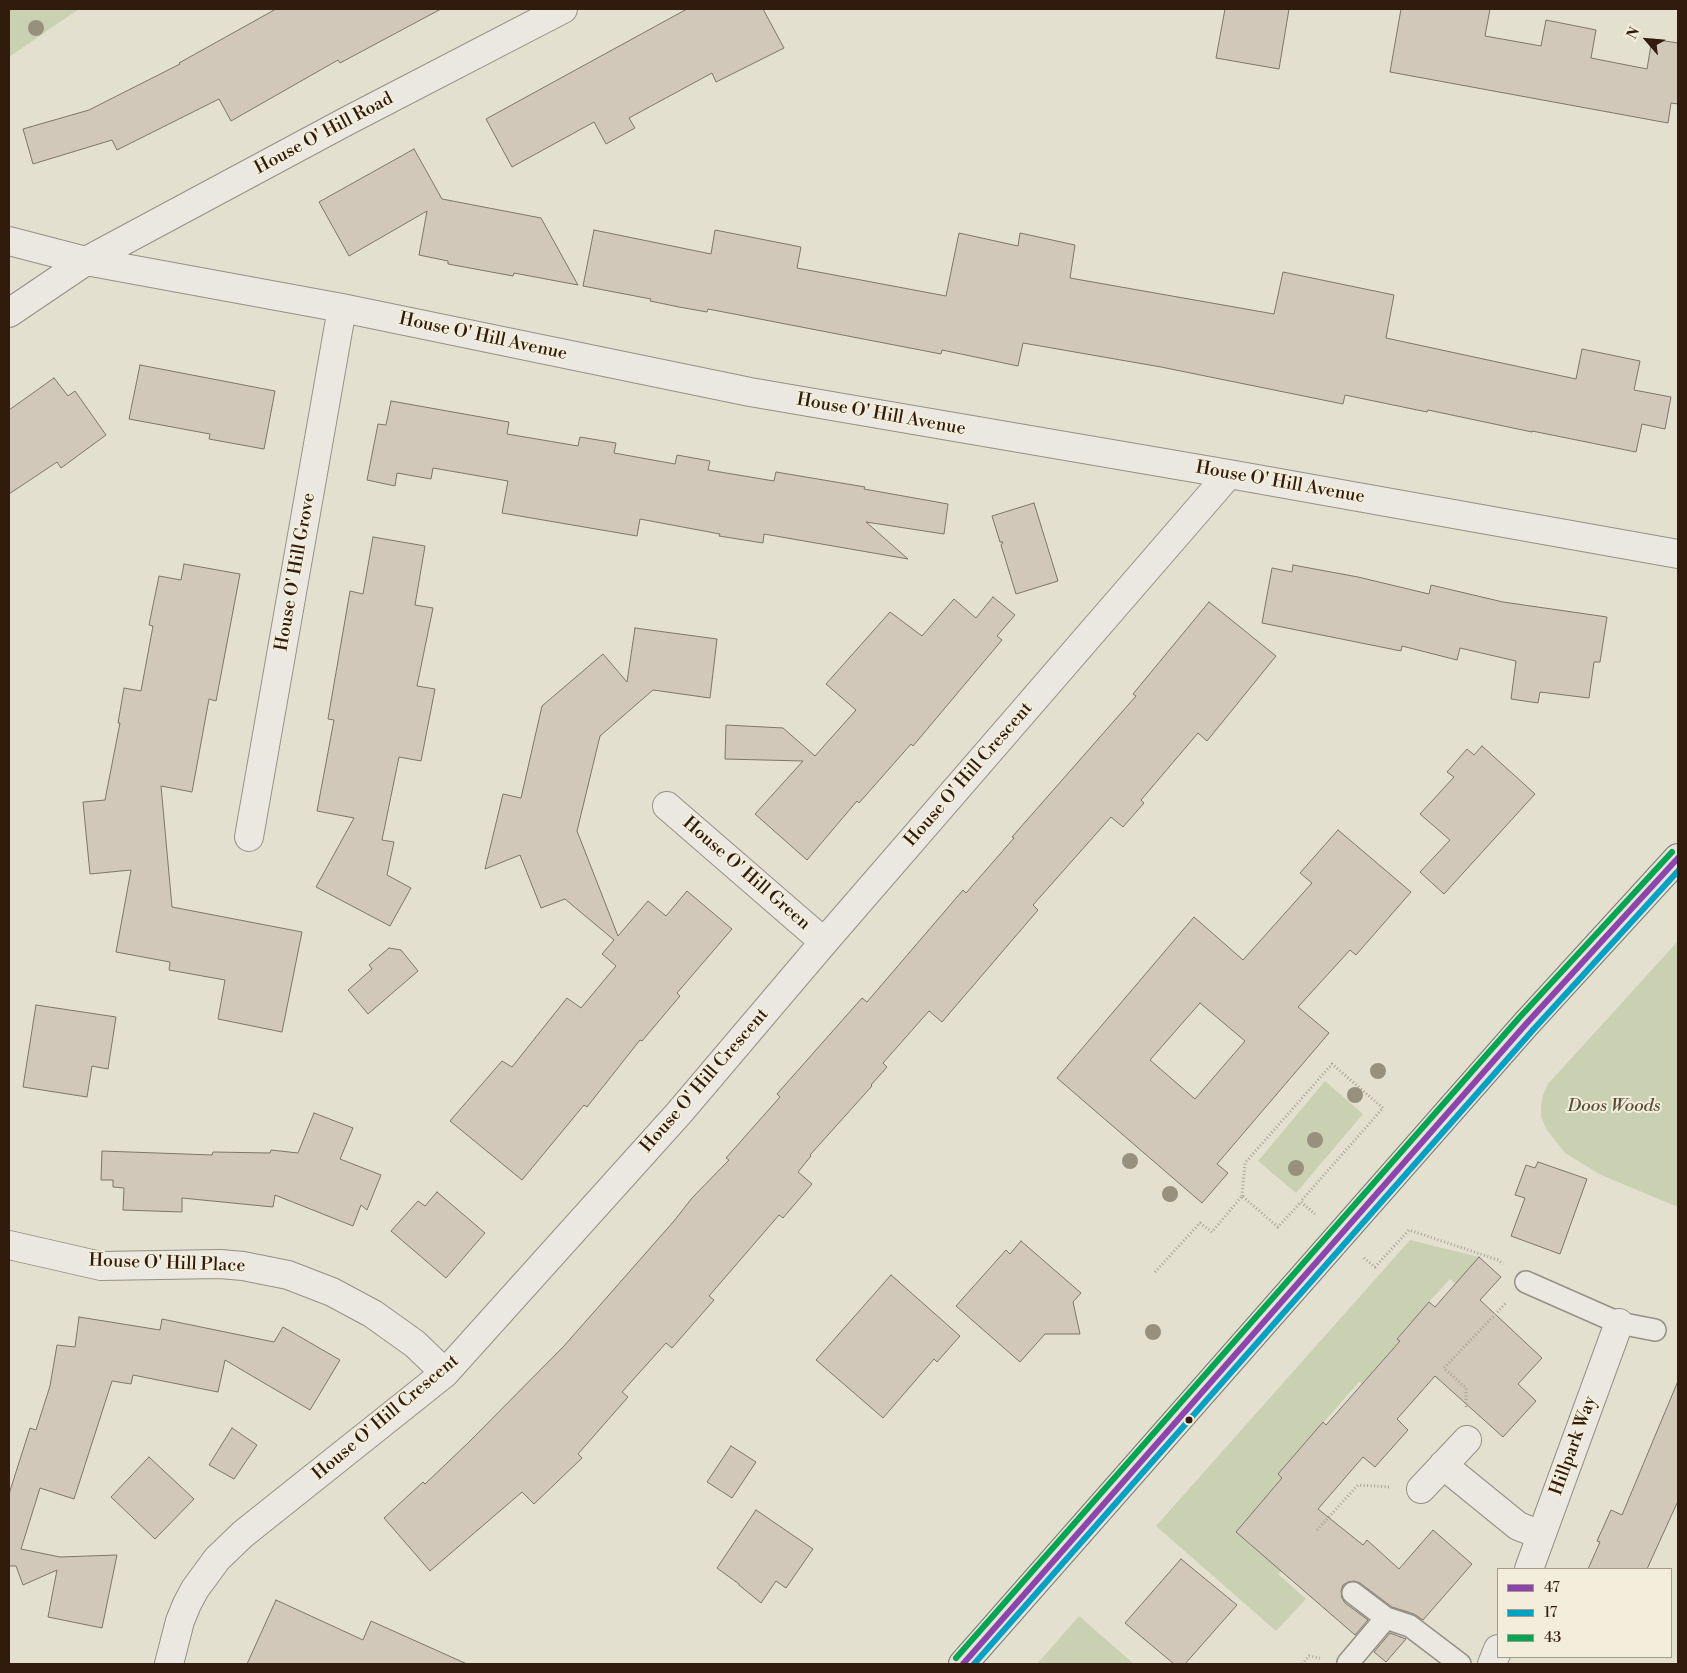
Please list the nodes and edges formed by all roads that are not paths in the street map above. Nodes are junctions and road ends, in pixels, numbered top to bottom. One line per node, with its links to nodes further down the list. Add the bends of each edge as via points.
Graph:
1 (563, 9): 3 (street, House O' Hill Road)
2 (9, 241): 3 (street, House O' Hill Avenue)
3 (86, 261): 4 (street, House O' Hill Avenue); 5 (street, House O' Hill Road)
4 (342, 308): 6 (street, House O' Hill Avenue, via 750,392); 9 (street, House O' Hill Grove)
5 (9, 312)
6 (1229, 474): 7 (street, House O' Hill Avenue); 11 (street, House O' Hill Crescent)
7 (1678, 554)
8 (667, 806): 11 (street, House O' Hill Green)
9 (249, 837)
10 (1678, 858): 27 (main road, via 1507,1046)
11 (824, 942): 16 (street, House O' Hill Crescent, via 679,1113)
12 (9, 1245): 16 (street, House O' Hill Place, via 100,1266 220,1264 288,1275 332,1292 373,1314 415,1344)
13 (1526, 1282): 14 (lane)
14 (1619, 1323): 15 (lane); 20 (street, Hillpark Way)
15 (1655, 1330)
16 (445, 1374): 26 (street, House O' Hill Crescent, via 243,1534 217,1559 187,1604)
17 (1467, 1440): 18 (street)
18 (1443, 1465): 19 (street); 20 (street, via 1518,1526)
19 (1421, 1489)
20 (1541, 1535): 21 (street, Hillpark Way)
21 (1529, 1568)
22 (1353, 1593): 23 (lane)
23 (1386, 1618): 25 (lane); 28 (lane, via 1410,1626)
24 (1497, 1652): 29 (street)
25 (1348, 1663)
26 (169, 1664)
27 (963, 1664)
28 (1460, 1664)
29 (1492, 1664)

